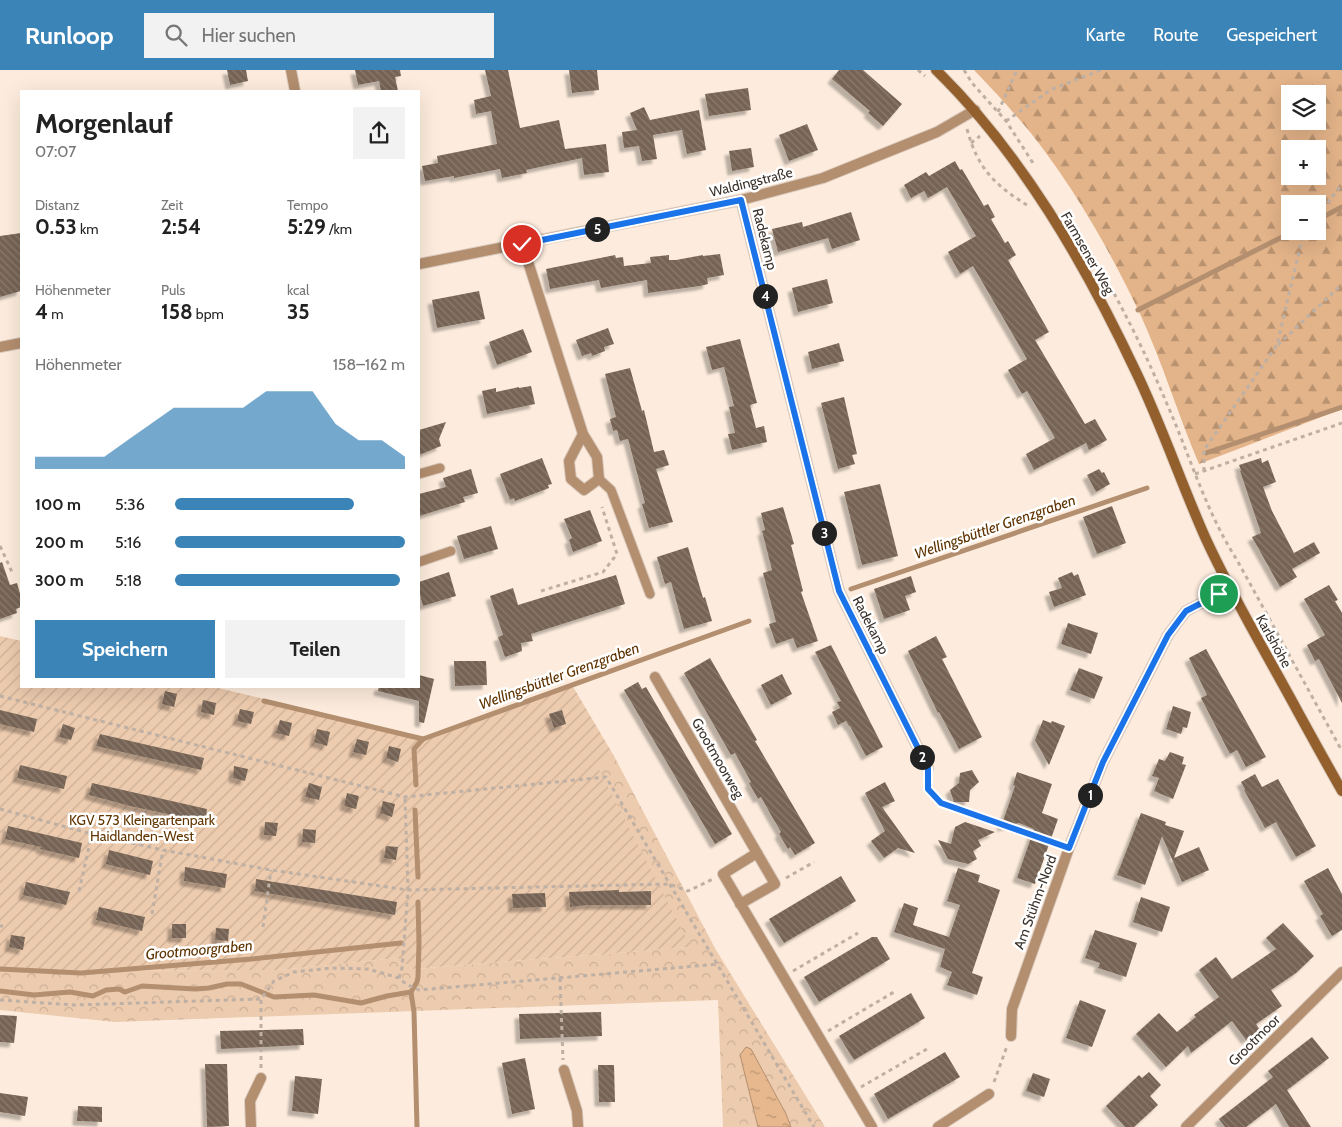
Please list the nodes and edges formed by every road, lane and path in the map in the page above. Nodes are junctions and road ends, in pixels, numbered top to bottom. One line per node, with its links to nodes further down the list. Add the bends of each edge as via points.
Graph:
1 (291, 70): 5 (street)
2 (936, 70): 6 (main road, Farmsener Weg)
3 (1017, 70): 7 (path)
4 (1101, 70): 8 (path, via 1052,89)
5 (295, 90)
6 (975, 110): 12 (street, Waldingstraße, via 937,132 824,178); 25 (main road, Farmsener Weg, via 1011,156 1080,264 1136,372)
7 (998, 112)
8 (1006, 121)
9 (971, 143): 11 (path, via 983,167)
10 (1342, 184): 13 (path)
11 (1004, 190)
12 (741, 200): 15 (street, Waldingstraße); 38 (street, Radekamp, via 839,591)
13 (1326, 205)
14 (1303, 240): 19 (path)
15 (522, 244): 16 (street, Waldingstraße); 22 (street)
16 (420, 264)
17 (1342, 284): 19 (path)
18 (20, 343): 20 (street)
19 (1277, 345): 24 (path, via 1204,450)
20 (0, 347)
21 (1342, 423): 24 (path)
22 (583, 434): 28 (street, via 597,457); 28 (street, via 569,461 571,479 584,490)
23 (440, 468): 26 (lane)
24 (1204, 470): 27 (path)
25 (1178, 472): 33 (main road, Karlshöhe)
26 (420, 474)
27 (1195, 474)
28 (597, 480): 34 (path, via 617,554 603,572); 35 (lane, via 612,490)
29 (0, 546): 32 (path)
30 (451, 551): 31 (lane)
31 (420, 562)
32 (12, 572)
33 (1230, 588): 39 (main road, Karlshöhe); 43 (street, Am Stühm-Nord, via 1186,611 1168,635 1103,762)
34 (541, 591)
35 (650, 594)
36 (655, 677): 45 (street, Grootmoorweg)
37 (0, 696): 40 (path)
38 (928, 768): 43 (path, via 928,789 941,803)
39 (1342, 791)
40 (405, 797): 49 (path, via 606,777); 51 (path)
41 (0, 809): 42 (path)
42 (92, 834): 44 (path); 52 (path)
43 (1069, 848): 66 (street, Am Stühm-Nord, via 1012,1009)
44 (163, 850): 47 (path); 54 (path)
45 (757, 853): 48 (street); 50 (street, Grootmoorweg)
46 (814, 862): 50 (path)
47 (271, 870): 51 (path); 55 (path)
48 (723, 874): 49 (path, via 688,891); 53 (street)
49 (669, 884): 51 (path); 57 (path)
50 (775, 884): 53 (street)
51 (408, 890): 60 (path)
52 (79, 891)
53 (740, 904): 59 (street)
54 (152, 914)
55 (263, 927)
56 (858, 933): 59 (path)
57 (718, 964): 61 (path); 74 (path)
58 (1342, 972): 77 (street, Grootmoor)
59 (784, 977): 65 (street)
60 (399, 978): 61 (path, via 419,990); 63 (path, via 368,969 294,972 274,981)
61 (560, 978): 68 (path)
62 (894, 992): 65 (path)
63 (261, 999): 64 (path, via 74,1005); 69 (path)
64 (0, 1000)
65 (819, 1036): 70 (street)
66 (1011, 1036): 71 (path)
67 (927, 1049): 70 (path)
68 (564, 1070): 73 (street, via 577,1111)
69 (260, 1078): 72 (street, via 250,1101)
70 (851, 1092): 75 (street)
71 (989, 1094): 76 (street)
72 (251, 1127)
73 (578, 1127)
74 (814, 1127)
75 (872, 1127)
76 (938, 1127)
77 (1186, 1127)

